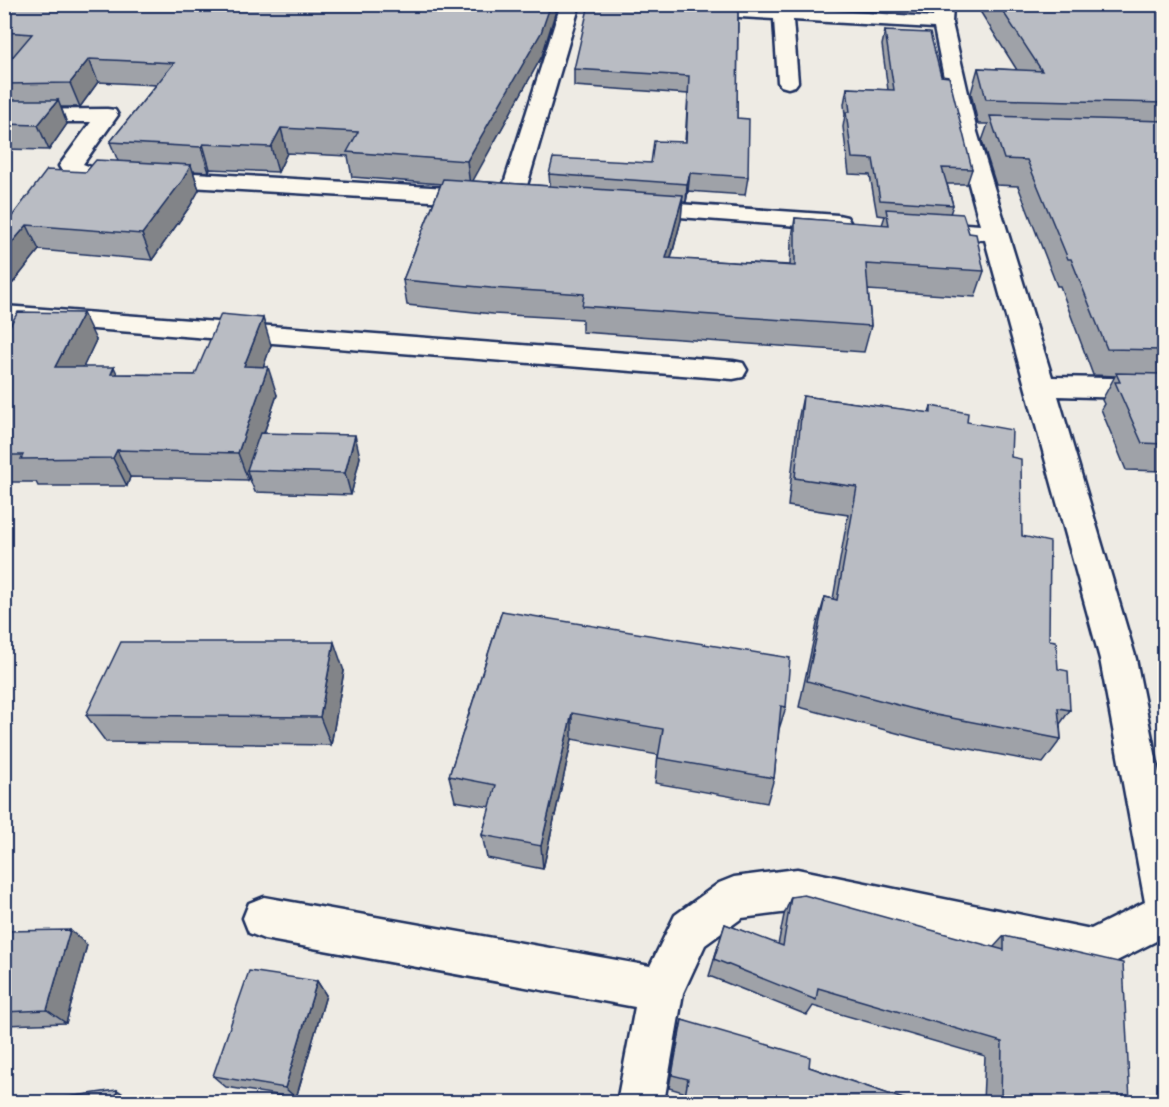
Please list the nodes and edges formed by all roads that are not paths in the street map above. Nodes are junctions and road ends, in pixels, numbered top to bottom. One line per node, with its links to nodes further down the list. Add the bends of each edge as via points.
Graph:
1 (571, 4): 9 (street)
2 (614, 4): 3 (street)
3 (783, 14): 4 (street); 5 (street)
4 (943, 14): 7 (street)
5 (788, 82)
6 (4, 116): 9 (street, via 107,116 70,166 86,174)
7 (966, 132): 8 (street); 14 (street)
8 (989, 133)
9 (511, 199): 10 (street)
10 (535, 200)
11 (618, 206): 12 (street)
12 (866, 224)
13 (901, 226): 14 (street)
14 (995, 233): 17 (street)
15 (4, 314): 16 (street)
16 (733, 370)
17 (1041, 386): 18 (street); 19 (street, via 1119,659)
18 (1164, 389)
19 (1164, 897)
20 (1164, 915): 22 (street, via 1093,951 797,890 734,898 690,930)
21 (264, 918): 22 (street)
22 (661, 990): 23 (street)
23 (641, 1102)

